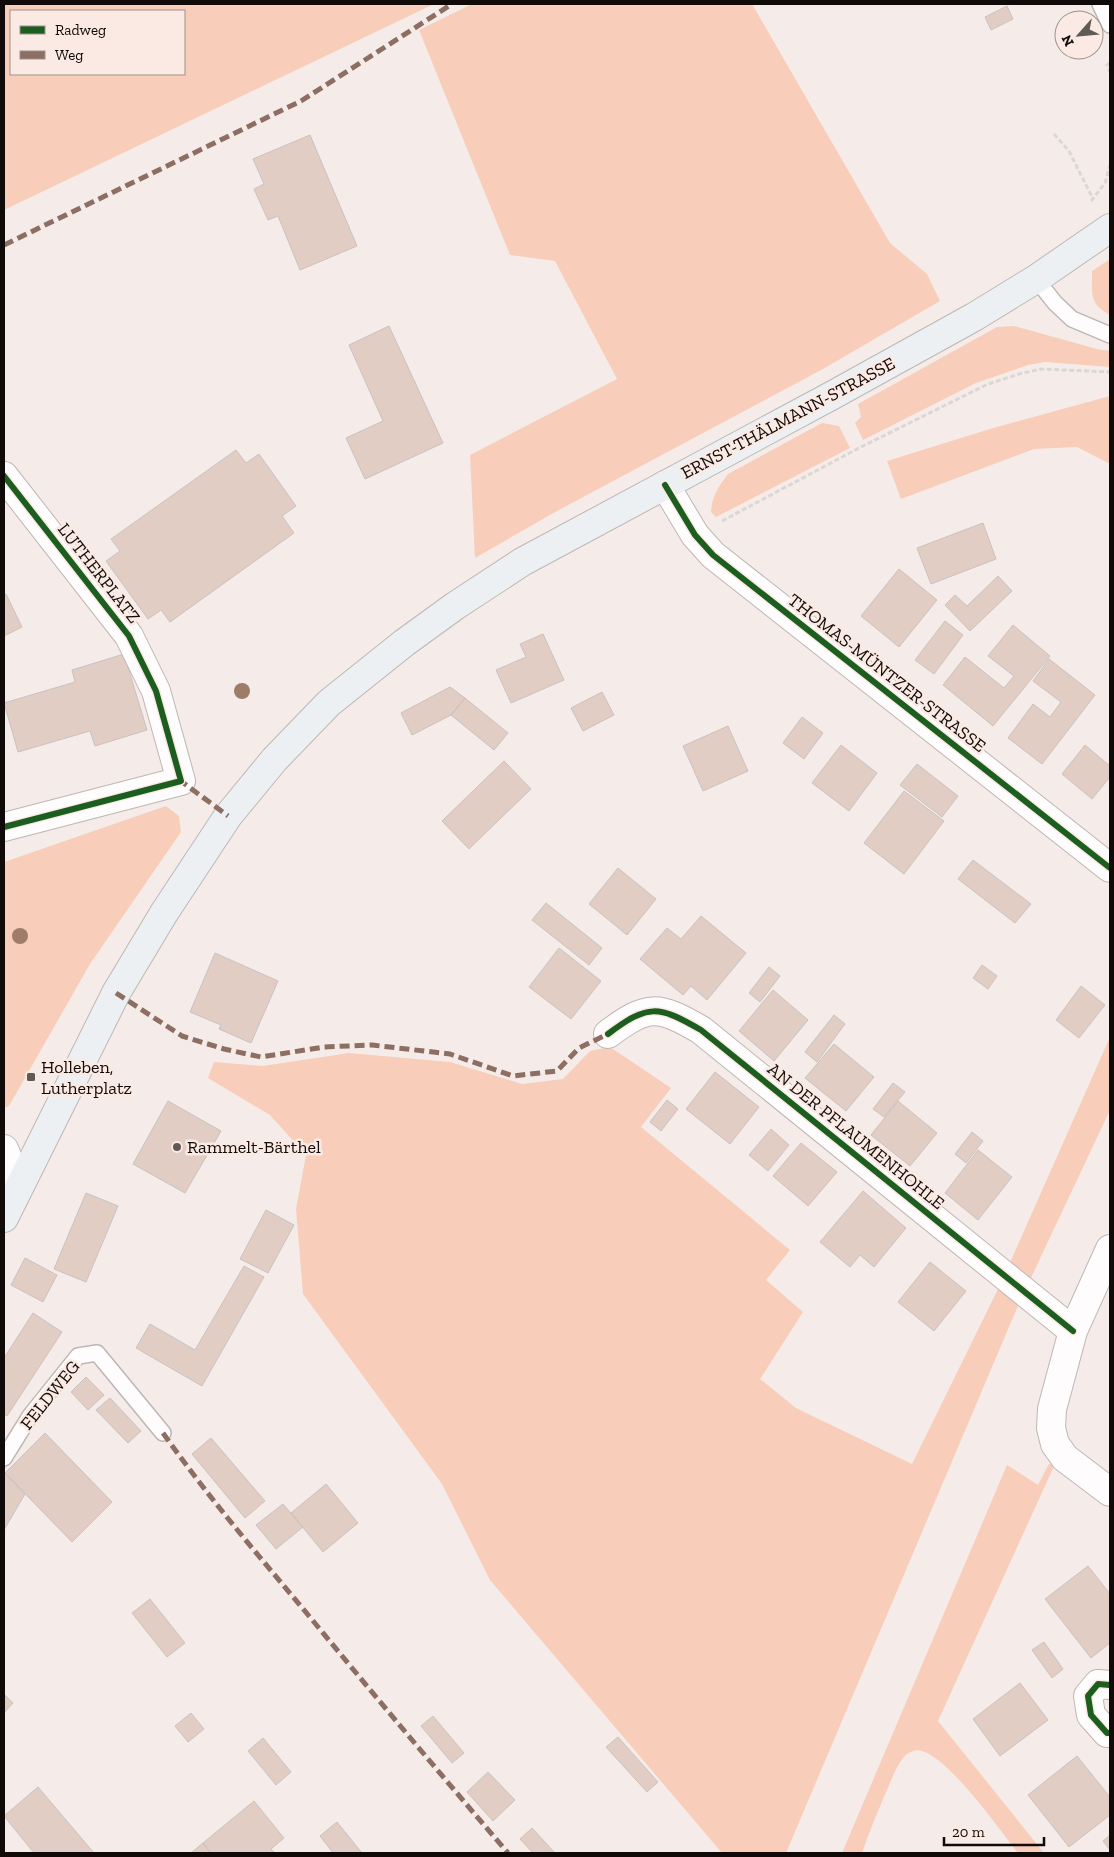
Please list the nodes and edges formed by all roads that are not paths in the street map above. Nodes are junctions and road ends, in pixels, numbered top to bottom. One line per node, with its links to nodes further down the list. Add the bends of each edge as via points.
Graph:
1 (1100, 4): 2 (lane)
2 (1110, 25)
3 (1110, 228): 4 (main road, ERNST-THÄLMANN-STRASSE)
4 (1036, 279): 5 (lane, via 1072,319); 7 (main road, ERNST-THÄLMANN-STRASSE, via 974,317)
5 (1110, 335)
6 (4, 476): 8 (street, LUTHERPLATZ, via 129,636 156,691 181,781)
7 (664, 485): 9 (street, THOMAS-MÜNTZER-STRASSE, via 695,535 713,555); 12 (main road, ERNST-THÄLMANN-STRASSE, via 522,562 455,606 329,703 274,760 228,816 164,913 116,993)
8 (4, 827)
9 (1110, 868)
10 (608, 1034): 15 (street, AN DER PFLAUMENHOHLE, via 628,1019 650,1010 675,1015 700,1030)
11 (4, 1149): 12 (street)
12 (19, 1185): 13 (main road, ERNST-THÄLMANN-STRASSE)
13 (4, 1218)
14 (1110, 1249): 15 (street)
15 (1073, 1331): 18 (street, via 1052,1410 1051,1428 1055,1444 1065,1458)
16 (163, 1433): 17 (lane, FELDWEG, via 98,1353 78,1356 30,1416)
17 (4, 1458)
18 (1110, 1492)
19 (1110, 1685): 20 (street, via 1098,1684 1088,1696 1092,1715)
20 (1110, 1734)

